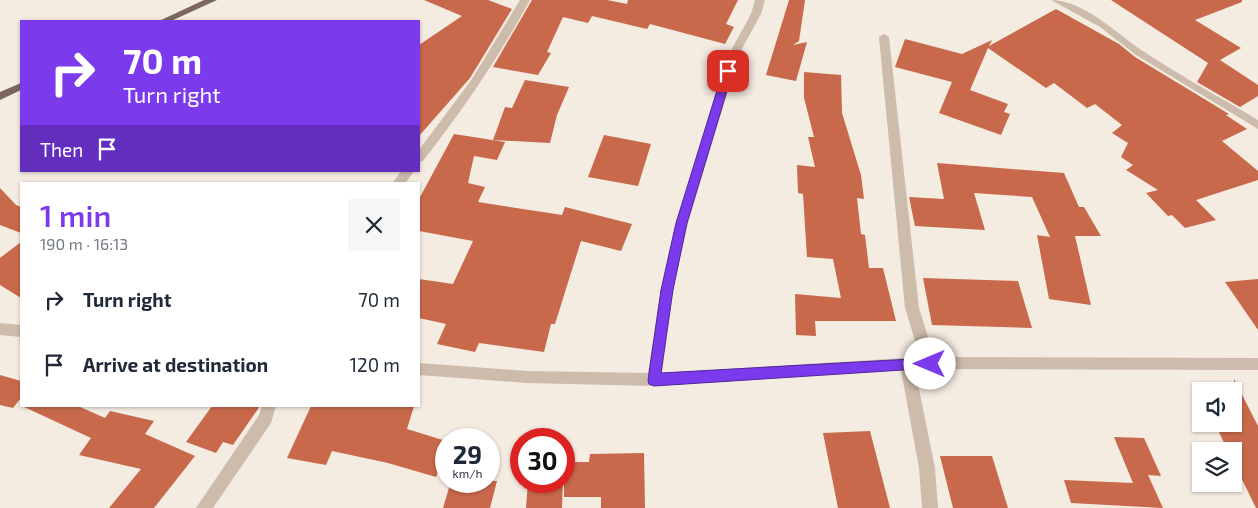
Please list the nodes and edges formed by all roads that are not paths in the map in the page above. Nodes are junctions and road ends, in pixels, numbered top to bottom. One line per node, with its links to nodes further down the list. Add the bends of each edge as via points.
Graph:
1 (212, 0): 5 (main road)
2 (525, 0): 10 (street, via 486,64)
3 (760, 0): 19 (street, via 734,54 682,223 667,290)
4 (1056, 0): 9 (street, via 1103,25 1140,53)
5 (166, 20)
6 (884, 37): 16 (street, via 912,308)
7 (20, 86): 8 (main road)
8 (0, 96)
9 (1258, 125)
10 (420, 157)
11 (407, 172): 12 (street)
12 (400, 182)
13 (0, 329): 14 (street)
14 (20, 330)
15 (907, 364): 16 (street); 19 (street); 22 (street, via 927,468)
16 (930, 364): 17 (street)
17 (1258, 364)
18 (420, 369): 19 (street, via 527,377)
19 (654, 380)
20 (270, 407): 21 (street, via 266,418)
21 (204, 508)
22 (930, 508)

